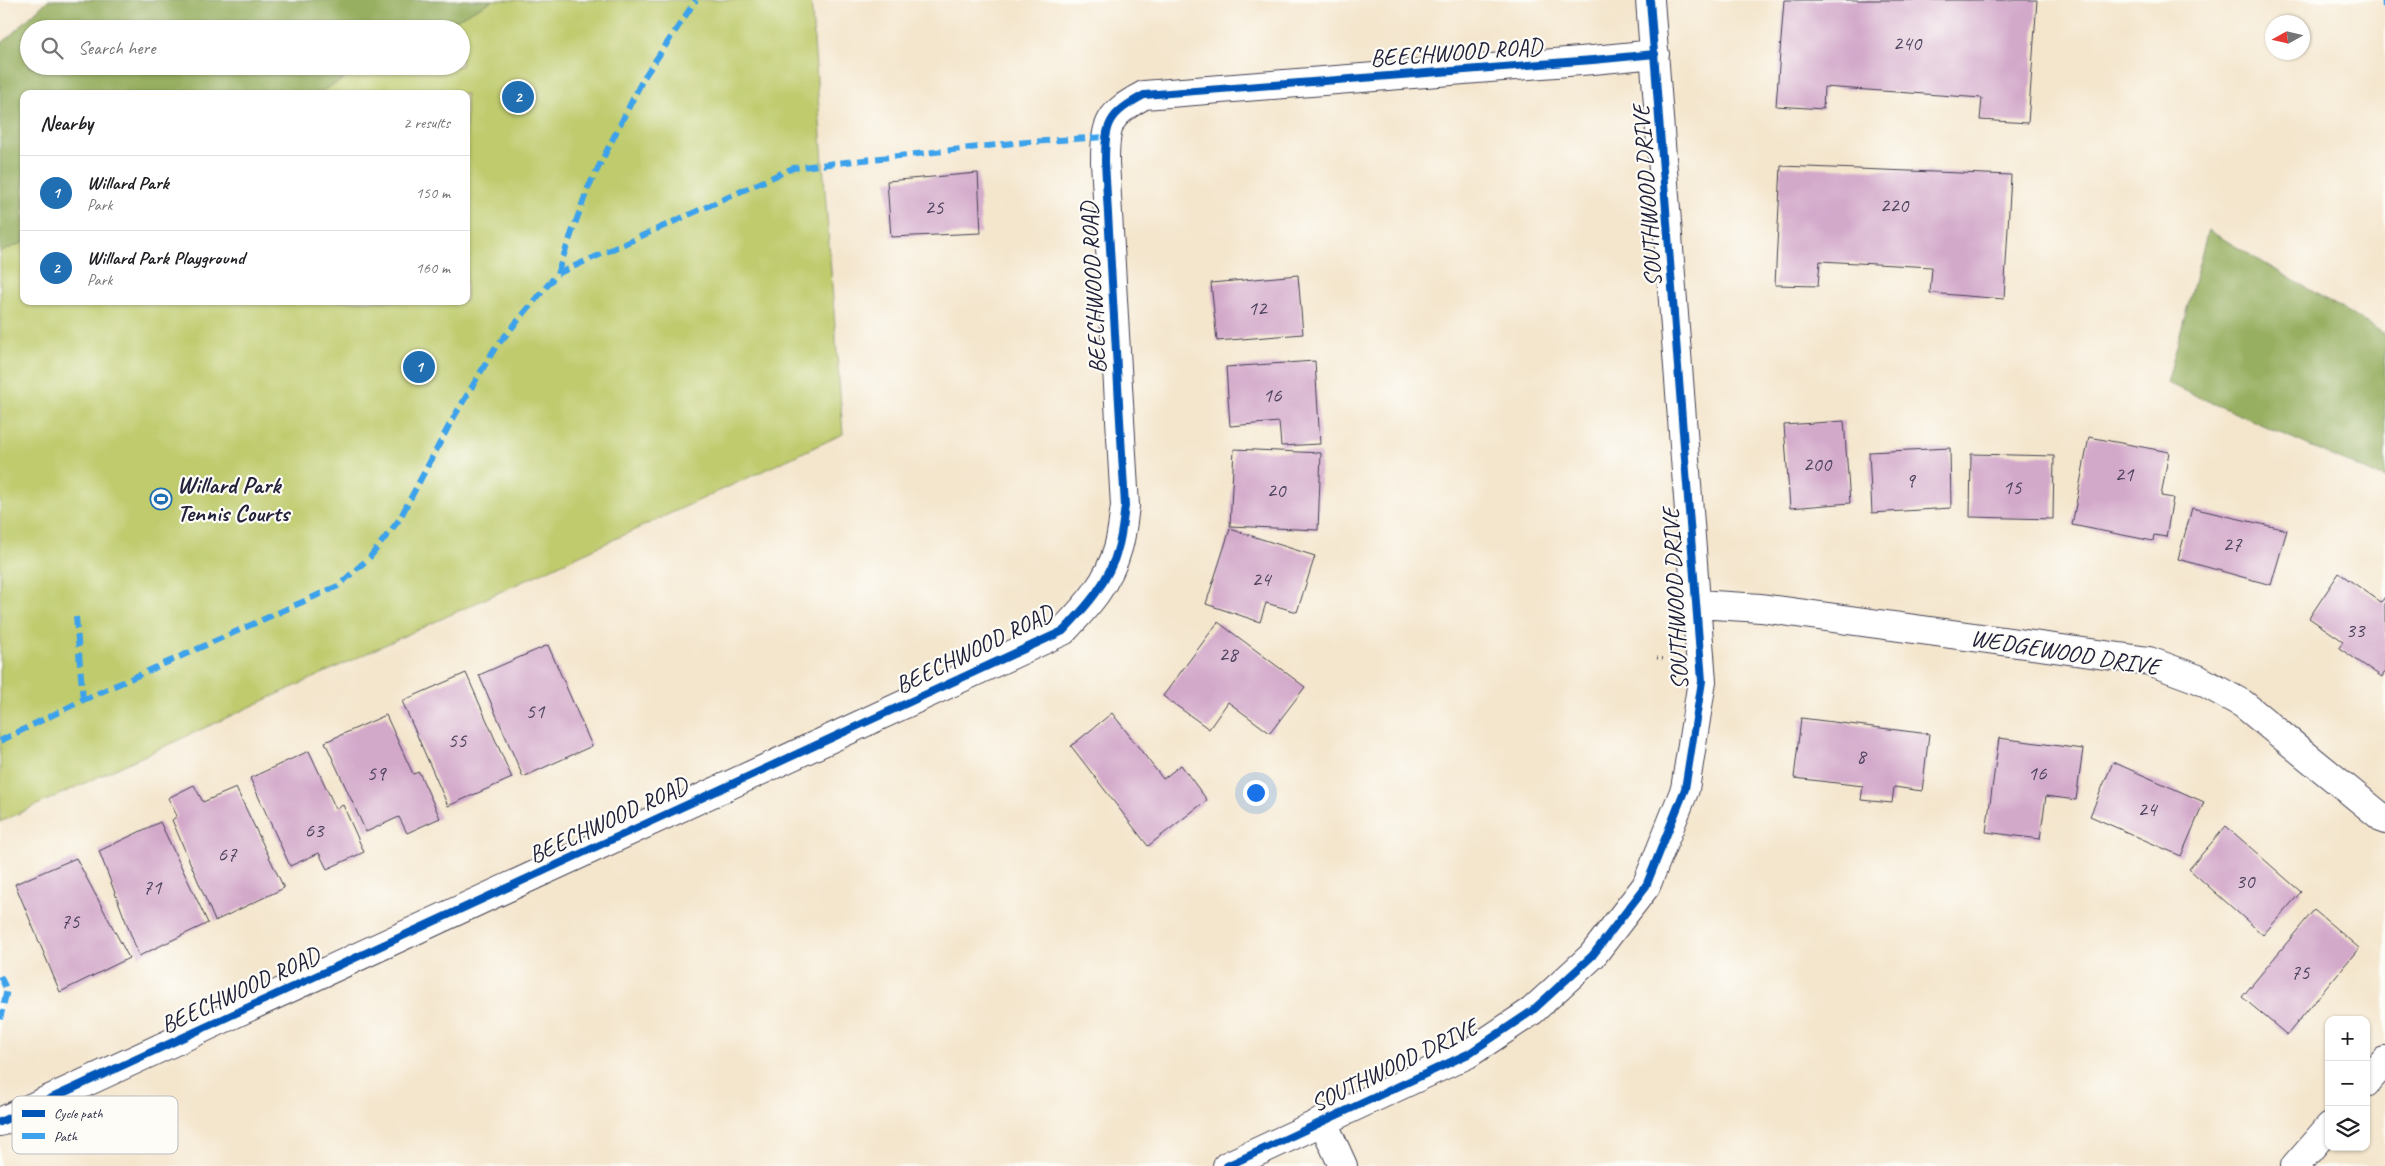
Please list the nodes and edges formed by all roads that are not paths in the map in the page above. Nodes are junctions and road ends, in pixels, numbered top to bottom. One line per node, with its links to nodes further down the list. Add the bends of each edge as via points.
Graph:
1 (1650, 0): 2 (street, SOUTHWOOD DRIVE)
2 (1655, 54): 3 (street, SOUTHWOOD DRIVE); 7 (street, BEECHWOOD ROAD, via 1144,95 1122,107 1112,119 1105,137 1104,162 1125,506 1118,549 1103,583 1063,631)
3 (1697, 604): 4 (street, WEDGEWOOD DRIVE, via 1761,608 2148,661 2198,679 2244,704); 10 (street, SOUTHWOOD DRIVE, via 1702,681 1685,789 1646,886 1592,956 1532,1010 1468,1054)
4 (2385, 820)
5 (2385, 1061): 6 (street)
6 (2370, 1078)
7 (56, 1096)
8 (12, 1116): 9 (street, BEECHWOOD ROAD)
9 (0, 1122)
10 (1324, 1122): 12 (street, SOUTHWOOD DRIVE); 13 (street)
11 (2325, 1132): 14 (street)
12 (1227, 1166)
13 (1343, 1166)
14 (2295, 1166)

